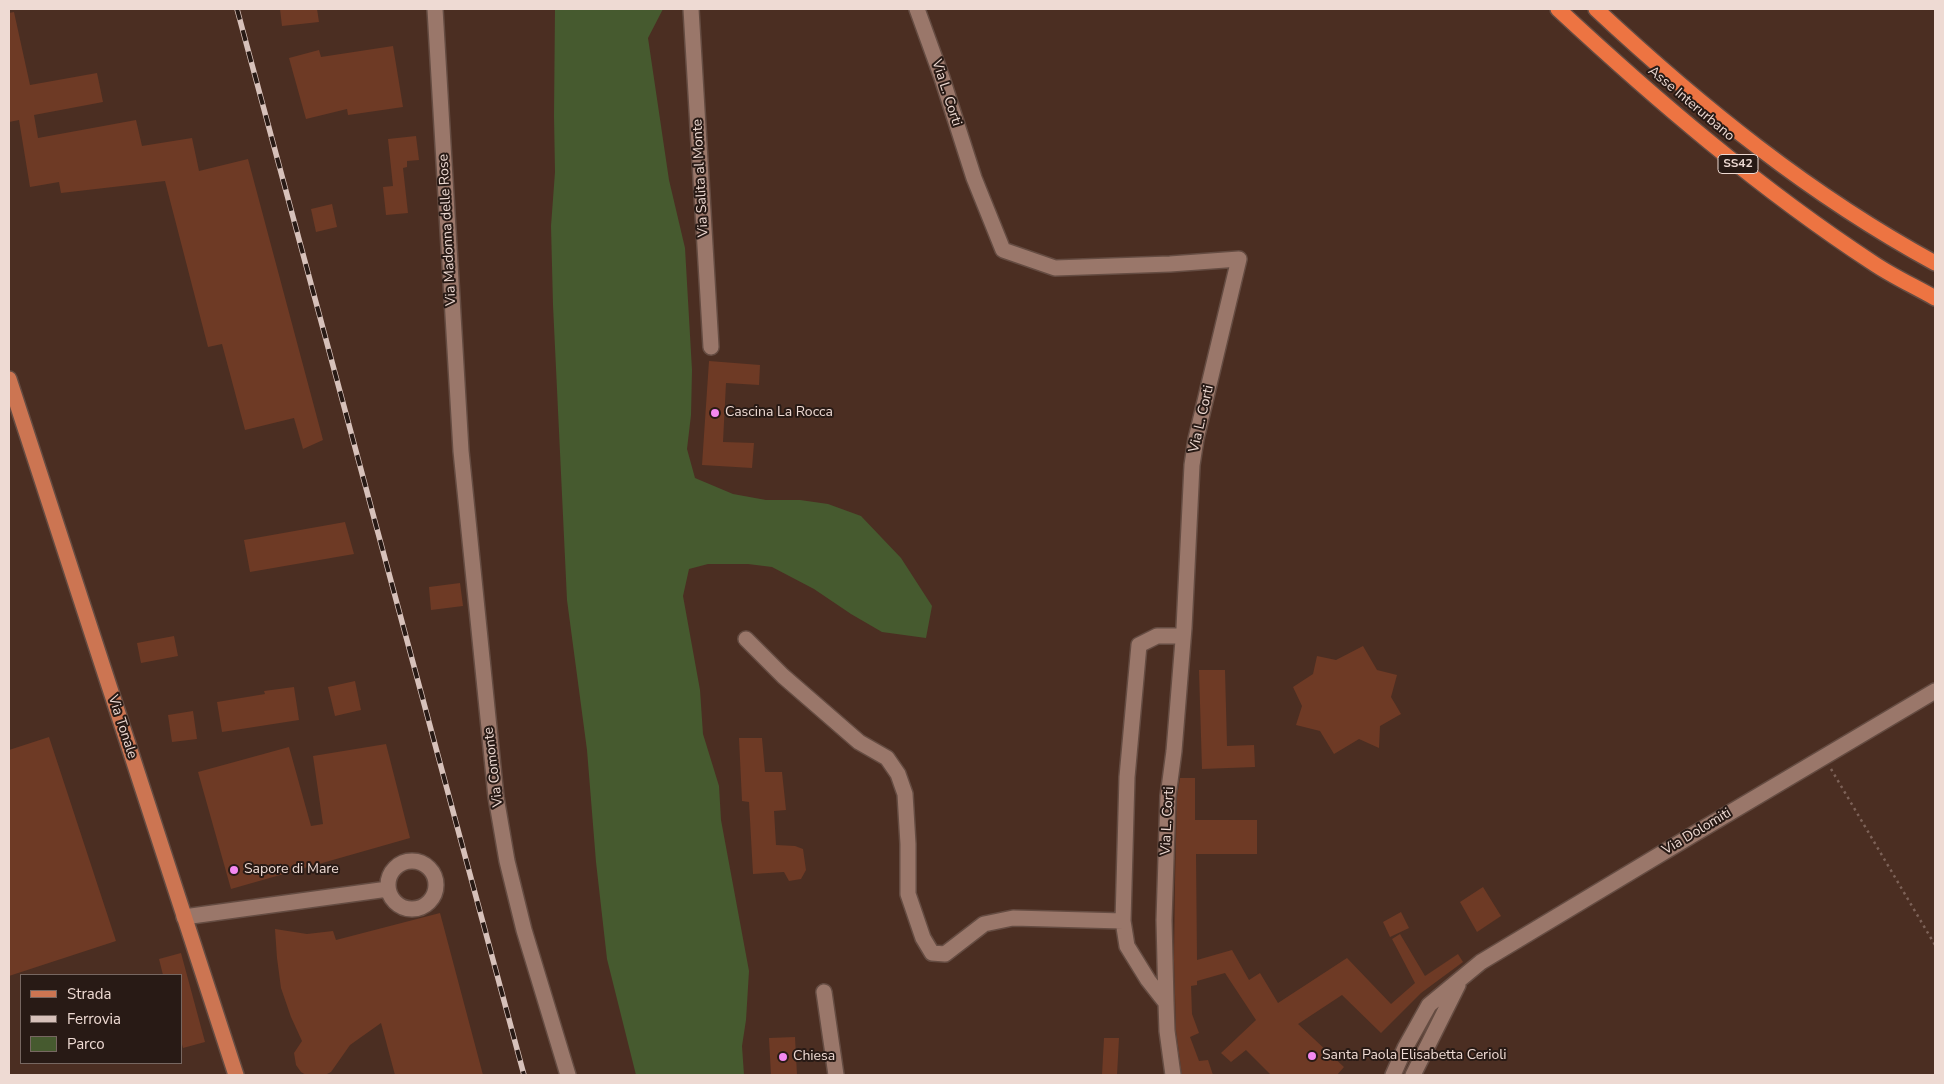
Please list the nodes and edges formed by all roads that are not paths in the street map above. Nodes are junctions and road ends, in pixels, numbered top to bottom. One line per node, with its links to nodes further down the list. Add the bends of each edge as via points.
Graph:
1 (434, 9): 10 (street, Via Madonna delle Rose)
2 (690, 9): 8 (street, Via Salita al Monte)
3 (917, 9): 11 (street, Via L. Corti, via 974,178 1003,250 1055,268 1239,259 1196,440 1189,502)
4 (1558, 9): 7 (highway, Asse Interurbano / SS42, via 1635,79 1785,201 1874,263)
5 (1596, 9): 6 (highway, Asse Interurbano / SS42, via 1721,120 1826,197 1887,237)
6 (1935, 262)
7 (1935, 298)
8 (711, 347)
9 (9, 379): 15 (main road, Via Tonale)
10 (461, 451): 21 (street, Via Comonte, via 496,797 522,921)
11 (1183, 636): 16 (street, via 1157,636 1139,645 1127,777); 19 (street, Via L. Corti, via 1168,796 1164,920)
12 (746, 639): 16 (street, via 859,742 887,758 898,774 905,794 908,894 923,938 932,953 945,954 984,924 1013,918)
13 (1935, 691): 17 (street, Via Dolomiti, via 1481,962)
14 (388, 889): 15 (street)
15 (184, 917): 20 (main road, Via Tonale)
16 (1123, 921): 19 (street, via 1127,946)
17 (1462, 978): 24 (street, Via Dolomiti, via 1429,1004); 25 (street)
18 (824, 992): 22 (street)
19 (1166, 1003): 23 (street, Via L. Corti)
20 (236, 1075)
21 (568, 1075)
22 (836, 1075)
23 (1173, 1075)
24 (1393, 1075)
25 (1413, 1075)

